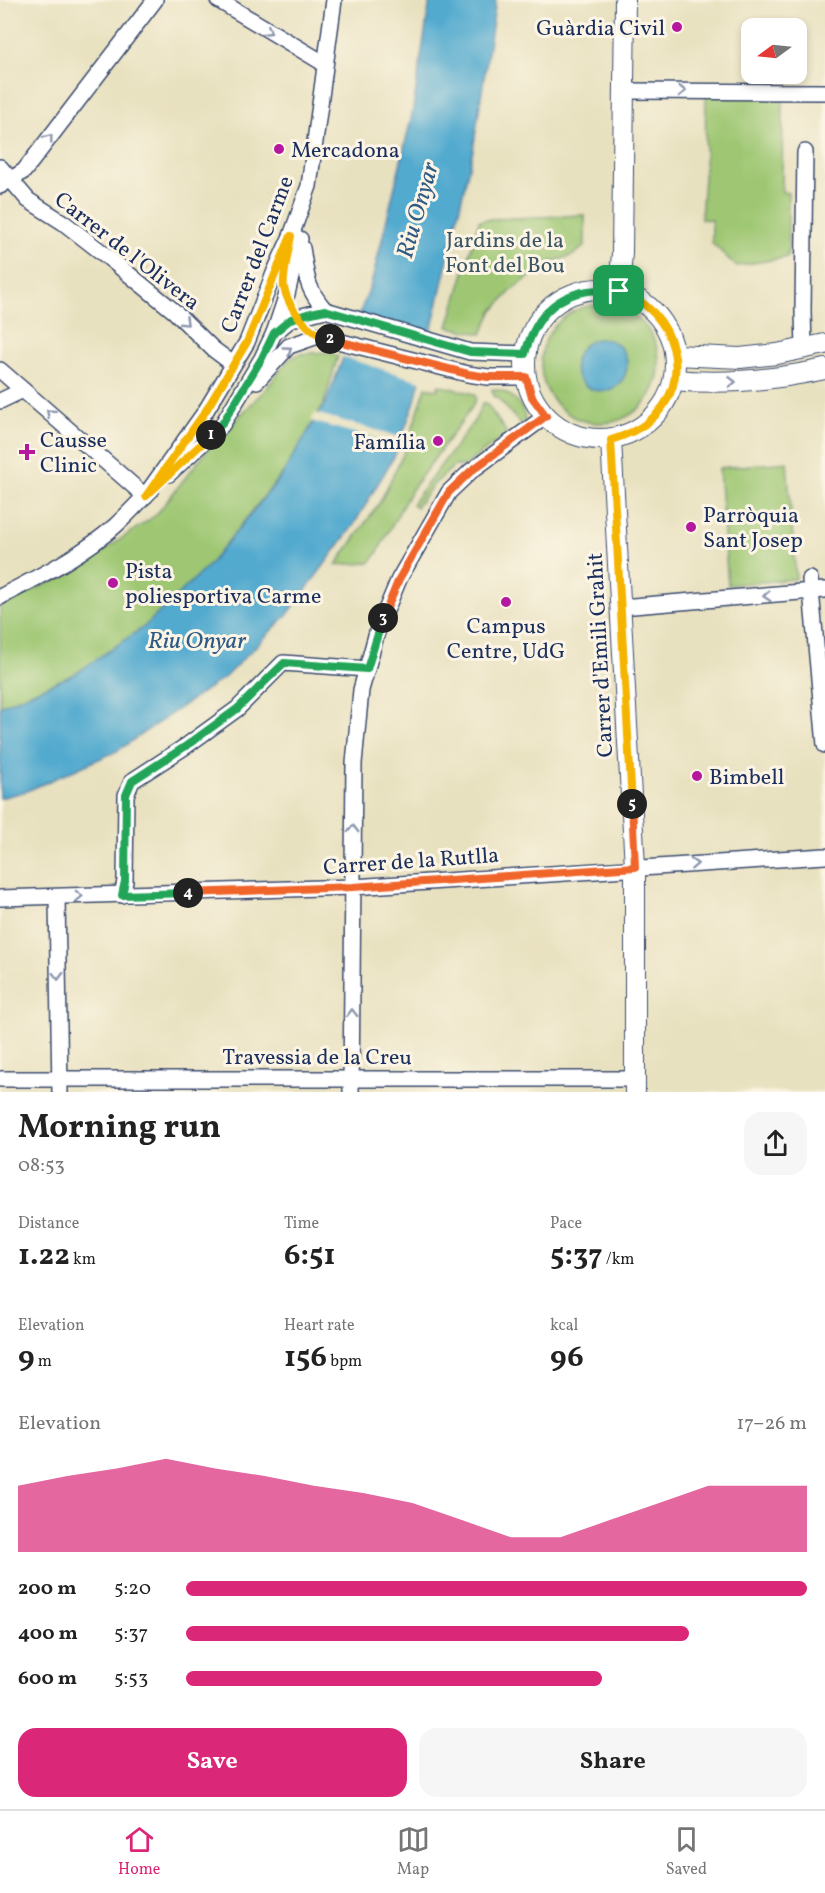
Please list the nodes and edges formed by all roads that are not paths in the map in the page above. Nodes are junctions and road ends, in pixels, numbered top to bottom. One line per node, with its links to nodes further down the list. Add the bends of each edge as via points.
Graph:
1 (155, 0): 10 (street, one-way to 1, via 24,171)
2 (218, 0): 5 (street, one-way to 5)
3 (334, 0): 5 (street, Carrer del Carme)
4 (625, 0): 6 (main road)
5 (325, 64): 11 (street, Carrer del Carme, via 317,139)
6 (624, 91): 7 (street, one-way to 7); 12 (main road)
7 (825, 92)
8 (805, 152): 19 (street)
9 (0, 166): 10 (street, Carrer de l'Olivera)
10 (5, 183): 22 (street, Carrer de l'Olivera, one-way to 22, via 104,254)
11 (296, 238): 13 (street, via 284,287); 14 (street, via 306,279); 22 (street, Carrer del Carme)
12 (619, 291): 20 (main road, via 581,291 552,306 535,327); 21 (main road, via 642,302 659,317)
13 (287, 294): 15 (street); 16 (street, Carrer del Carme)
14 (325, 310): 15 (street); 20 (street, via 477,353)
15 (300, 316): 16 (street); 17 (street)
16 (274, 333): 30 (street, Carrer del Carme); 32 (street, via 262,343 212,417)
17 (318, 336): 25 (street, via 468,374); 30 (street, one-way to 17, via 289,346)
18 (825, 344): 19 (main road)
19 (804, 349): 21 (main road, via 740,358)
20 (525, 354): 25 (main road)
21 (675, 355): 26 (main road)
22 (233, 364): 32 (street, Carrer del Carme)
23 (825, 369): 26 (main road, one-way to 23, via 744,382)
24 (0, 370): 27 (street)
25 (526, 377): 29 (main road, via 532,397)
26 (674, 380): 31 (main road, via 667,400 650,421)
27 (23, 390): 28 (street); 33 (street, one-way to 27)
28 (0, 401)
29 (546, 416): 31 (main road, via 568,433); 37 (street, via 449,492 399,579)
30 (222, 424): 33 (street, Carrer del Carme)
31 (611, 440): 36 (main road, Carrer d'Emili Grahit)
32 (178, 449): 33 (street, Carrer del Carme)
33 (146, 496): 35 (street, Carrer del Carme, via 80,552)
34 (815, 587): 36 (street, one-way to 36); 38 (street)
35 (0, 597)
36 (621, 607): 40 (main road, Carrer d'Emili Grahit)
37 (367, 669): 41 (street, one-way to 37, via 354,763 361,690); 42 (street, via 284,663 237,709 132,781 126,795)
38 (825, 745)
39 (825, 856): 40 (street, Carrer de la Rutlla, one-way to 39)
40 (635, 867): 41 (street, Carrer de la Rutlla); 48 (main road, Carrer d'Emili Grahit)
41 (353, 887): 42 (street, Carrer de la Rutlla); 47 (street, one-way to 41)
42 (122, 895): 43 (street, Carrer de la Rutlla, one-way to 42)
43 (57, 897): 44 (street, Carrer de la Rutlla); 46 (street, one-way to 46)
44 (0, 898)
45 (0, 1079): 46 (street, Travessia de la Creu)
46 (60, 1085): 47 (street, Travessia de la Creu)
47 (351, 1085): 48 (street, Travessia de la Creu)
48 (634, 1085)

